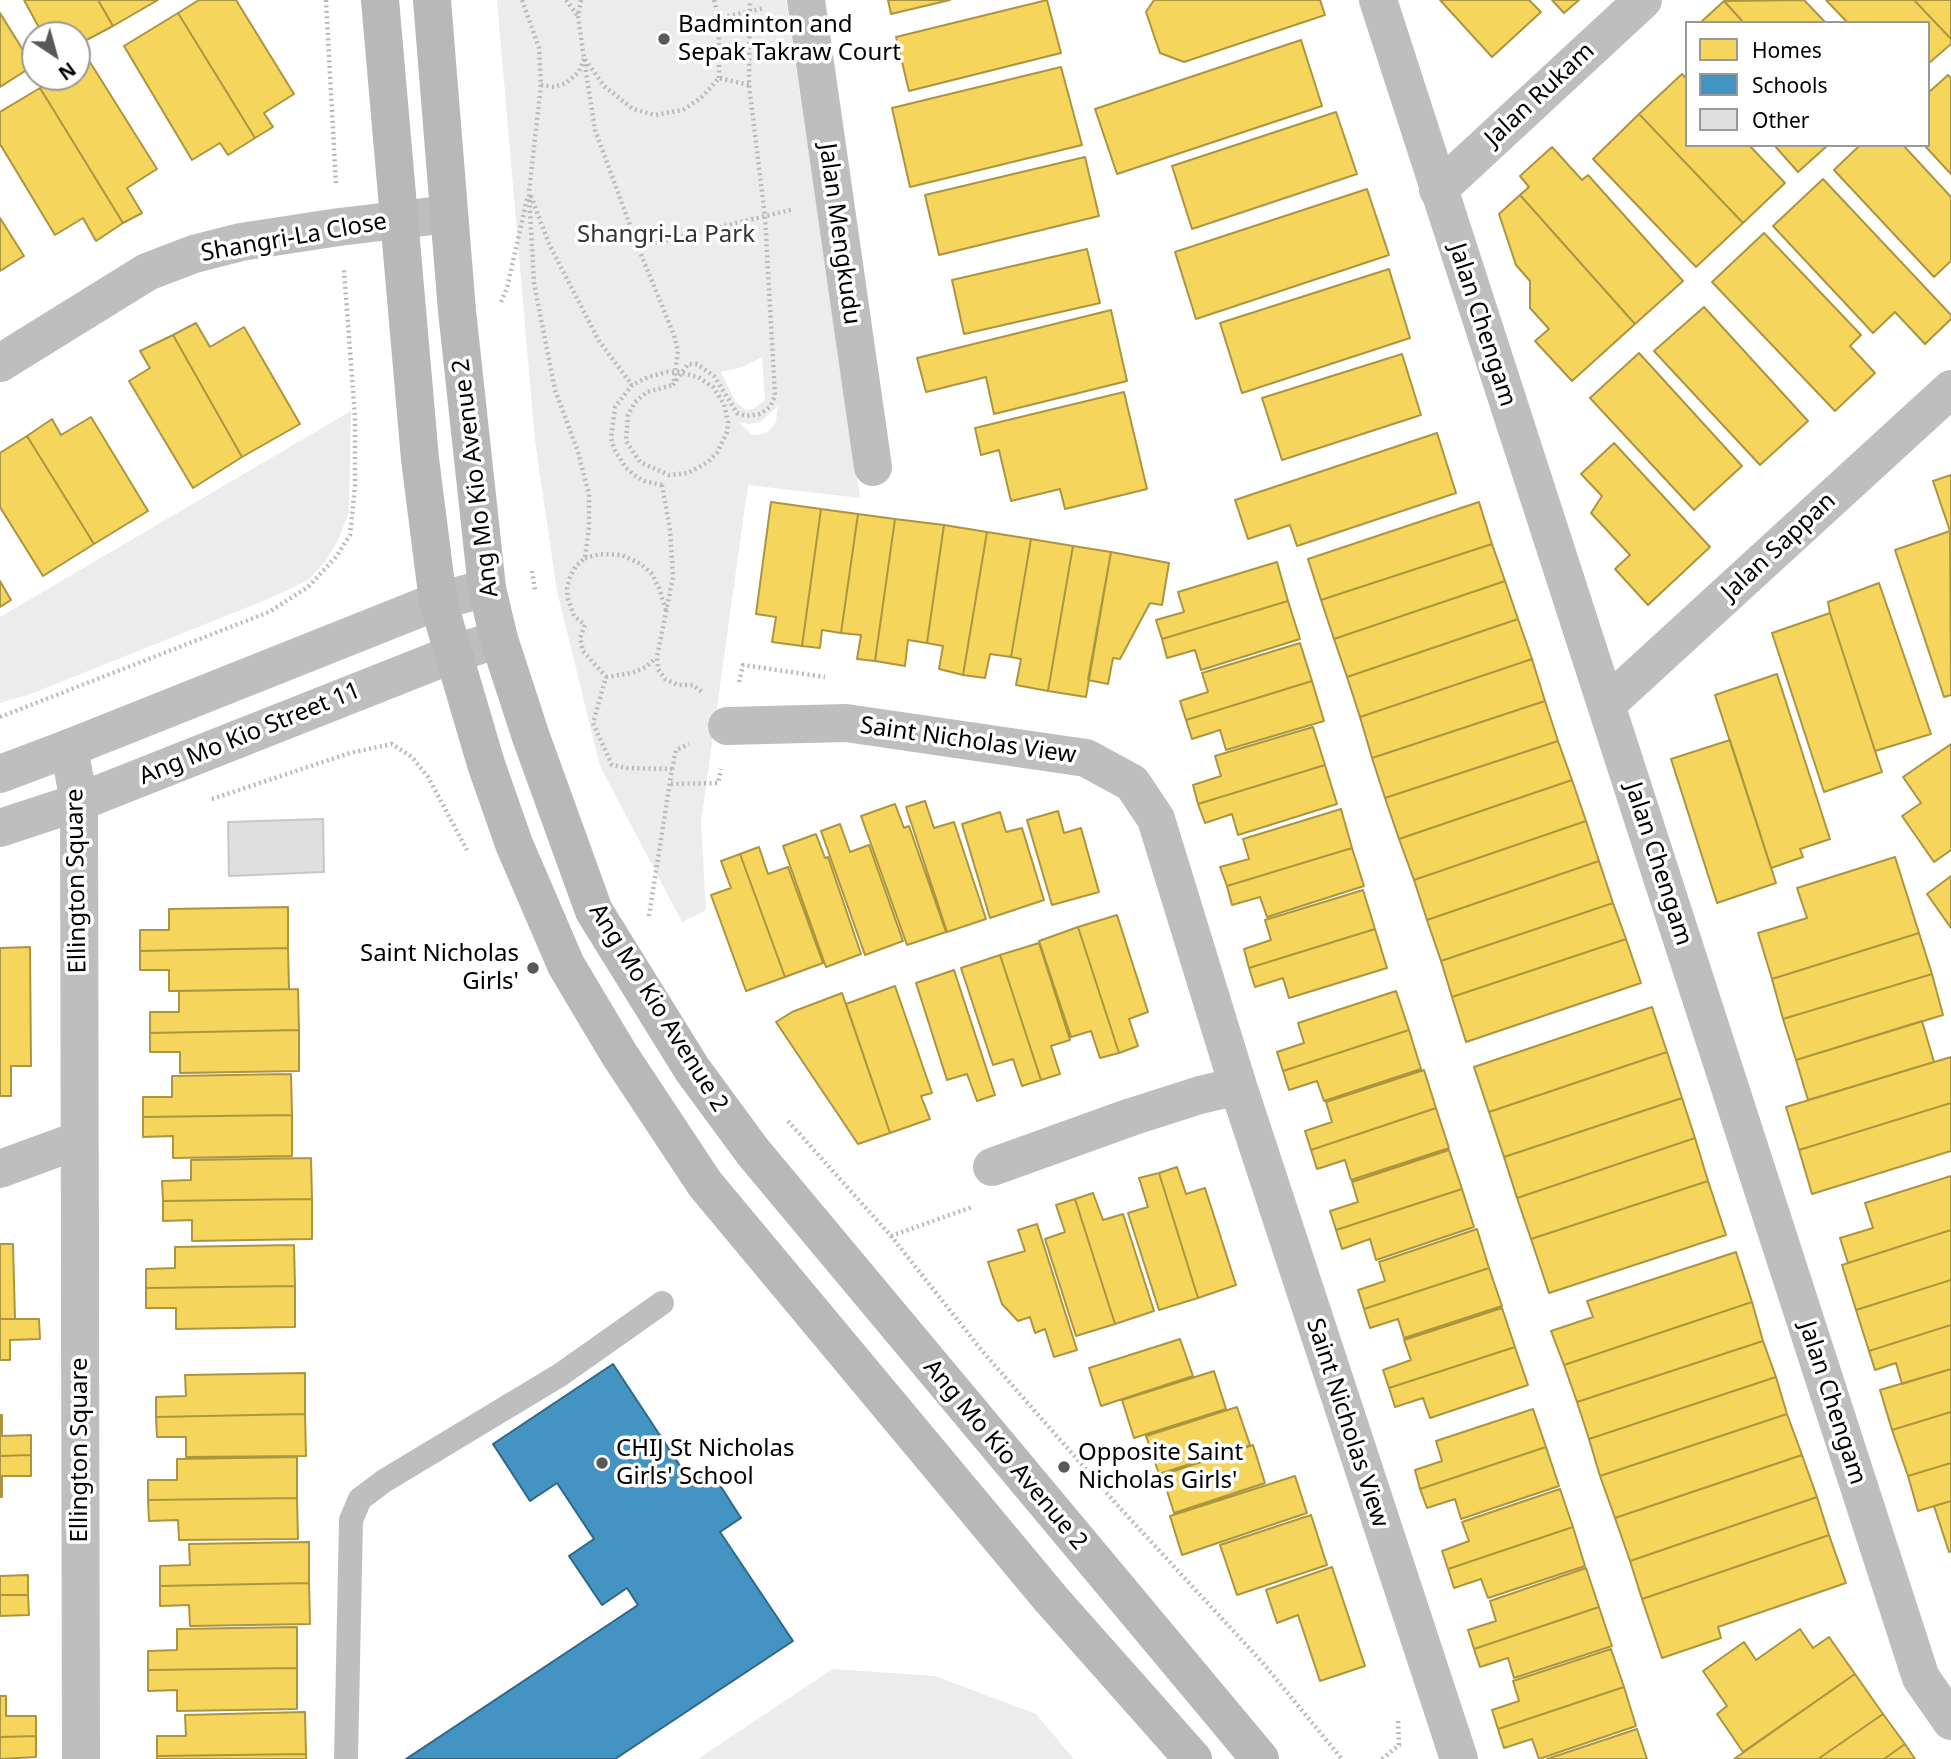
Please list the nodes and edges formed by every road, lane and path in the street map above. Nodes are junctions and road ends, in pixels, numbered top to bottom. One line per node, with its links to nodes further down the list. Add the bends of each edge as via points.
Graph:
1 (326, 0): 25 (path)
2 (380, 0): 24 (main road, Ang Mo Kio Avenue 2)
3 (432, 0): 22 (main road, Ang Mo Kio Avenue 2)
4 (522, 0): 17 (path, via 539,48)
5 (566, 0): 13 (path)
6 (581, 0): 13 (path)
7 (714, 0): 14 (path)
8 (750, 0): 12 (path)
9 (806, 0): 21 (street, Jalan Mengkudu)
10 (1378, 0): 19 (street, Jalan Chengam)
11 (1643, 0): 19 (street, Jalan Rukam)
12 (749, 11): 14 (path); 18 (path)
13 (578, 16): 15 (path)
14 (719, 18): 16 (path)
15 (584, 58): 16 (path, via 617,99 655,115 683,110); 17 (path, via 579,72 566,83); 26 (path, via 595,130)
16 (719, 78): 18 (path)
17 (541, 85): 20 (path)
18 (749, 85): 23 (path)
19 (1438, 190): 43 (street, Jalan Chengam)
20 (529, 192): 27 (path, via 498,310); 29 (path, via 549,244 599,341); 33 (path, via 534,283 543,335 555,390 589,494)
21 (834, 200): 23 (path); 32 (street, Jalan Mengkudu)
22 (449, 214): 24 (street, Shangri-La Close); 35 (main road, Ang Mo Kio Avenue 2)
23 (765, 217): 26 (path); 30 (path, via 775,396 770,407 752,416 737,413 714,376 696,364 688,364)
24 (398, 220): 25 (street, Shangri-La Close); 37 (main road, Ang Mo Kio Avenue 2)
25 (339, 227): 28 (street, Shangri-La Close, via 242,242 147,272); 44 (path, via 355,417 355,486 350,535 336,557 307,587 269,612)
26 (638, 247): 30 (path, via 674,335 678,351)
27 (497, 300)
28 (0, 363)
29 (632, 385): 30 (path, bridge, via 658,374 689,374 713,387 724,404 727,432 717,453 697,468 669,475 640,462 626,441 625,428 641,397); 38 (path, bridge, via 615,407 611,426 614,449 634,475 662,485 673,577)
30 (673, 385)
31 (1951, 389): 43 (street, Jalan Sappan)
32 (873, 467)
33 (585, 558): 38 (path, via 622,555 641,564 659,587); 42 (path, via 570,577 568,599 574,616 585,625 580,638 583,651)
34 (531, 565): 36 (path)
35 (487, 588): 37 (street); 39 (main road, Ang Mo Kio Avenue 2)
36 (536, 591)
37 (438, 601): 40 (main road, Ang Mo Kio Avenue 2); 46 (street)
38 (666, 615): 41 (path)
39 (499, 639): 40 (street, Ang Mo Kio Street 11); 66 (main road, Ang Mo Kio Avenue 2, via 594,911 692,1069 762,1163)
40 (453, 654): 50 (street, Ang Mo Kio Street 11); 65 (main road, Ang Mo Kio Avenue 2, via 514,844 566,965 705,1184 1051,1599)
41 (657, 657): 42 (path, via 632,673); 45 (path, via 665,679 702,691)
42 (606, 677): 47 (path, via 593,723 612,765)
43 (1606, 705): 61 (street, Jalan Chengam, via 1921,1678)
44 (0, 717)
45 (709, 722): 47 (path, via 677,750); 54 (street, Saint Nicholas View, via 846,723 1086,758 1132,783 1156,819)
46 (69, 748): 48 (street); 50 (street, Ellington Square)
47 (672, 769): 53 (path, via 648,919)
48 (0, 774)
49 (206, 801): 52 (path, via 350,753 392,744 412,757 428,777)
50 (79, 802): 51 (street, Ang Mo Kio Street 11); 56 (street, Ellington Square)
51 (0, 828)
52 (470, 854)
53 (642, 908)
54 (1238, 1086): 57 (street, via 1143,1113); 69 (street, Saint Nicholas View)
55 (781, 1113): 59 (path)
56 (79, 1140): 58 (street); 63 (street, Ellington Square)
57 (992, 1167): 59 (path, via 998,1177 977,1205)
58 (0, 1169)
59 (891, 1236): 67 (path, via 983,1352 1262,1662)
60 (662, 1303): 64 (lane, via 560,1374 360,1499 351,1520)
61 (1951, 1721)
62 (1399, 1745): 68 (path)
63 (81, 1759)
64 (346, 1759)
65 (1193, 1759)
66 (1260, 1759)
67 (1342, 1759)
68 (1382, 1759)
69 (1459, 1759)

